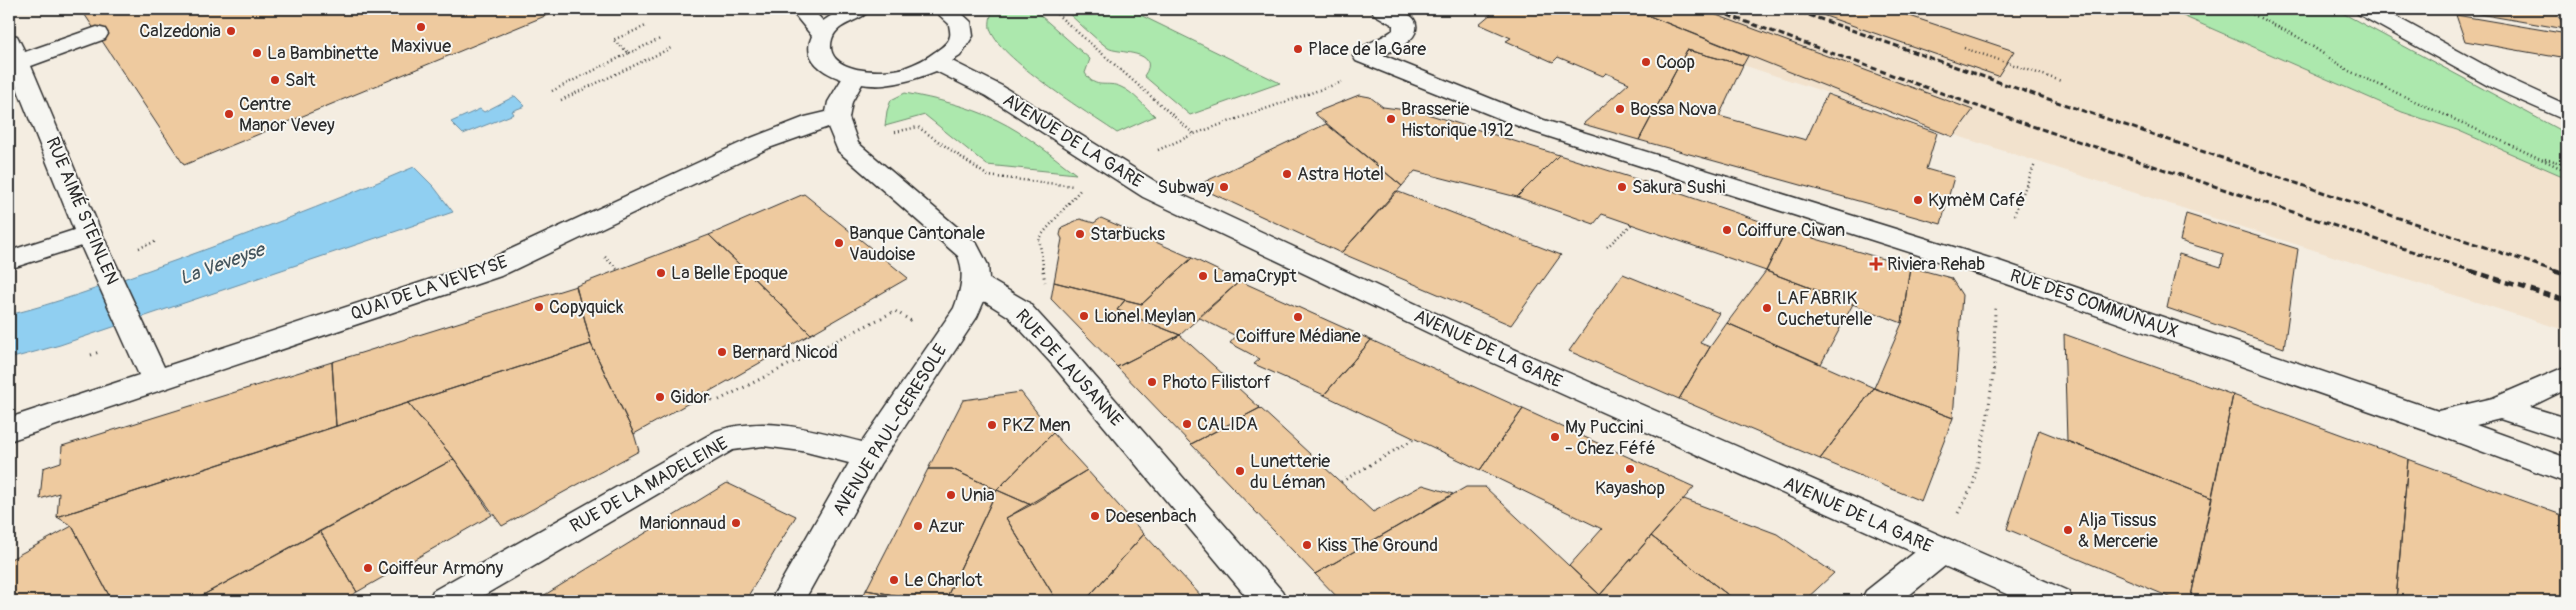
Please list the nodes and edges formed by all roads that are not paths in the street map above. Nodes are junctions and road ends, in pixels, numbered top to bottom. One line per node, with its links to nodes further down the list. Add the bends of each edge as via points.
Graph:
1 (801, 9): 7 (street)
2 (858, 9): 7 (street, via 836,20)
3 (944, 9): 9 (street, via 958,20 961,31 959,42)
4 (1382, 9): 19 (street, RUE DES COMMUNAUX, via 1404,22 1404,32 1394,41 1364,56 1536,125 1993,269)
5 (2366, 9): 11 (street, via 2500,83)
6 (97, 34): 8 (street)
7 (823, 35): 10 (street, via 821,56 828,65)
8 (13, 52): 13 (street, RUE AIMÉ STEINLEN)
9 (938, 63): 10 (street, via 898,77); 24 (street, AVENUE DE LA GARE, via 994,91 1152,191 1472,342)
10 (854, 77): 12 (street, via 840,102)
11 (2567, 114)
12 (836, 118): 15 (street, via 847,146 968,250 976,268); 17 (street, QUAI DE LA VEVEYSE, via 813,122 760,143 492,269)
13 (89, 234): 14 (street); 17 (street, RUE AIMÉ STEINLEN)
14 (9, 260)
15 (975, 283): 22 (street, AVENUE PAUL-CERESOLE, via 962,318); 27 (street, RUE DE LAUSANNE, via 1018,309)
16 (2567, 377): 18 (street)
17 (156, 380): 20 (street, QUAI DE LA VEVEYSE)
18 (2500, 408): 19 (street); 21 (street)
19 (2438, 423): 23 (street, RUE DES COMMUNAUX)
20 (9, 430)
21 (2567, 430)
22 (869, 456): 25 (street, RUE DE LA MADELEINE, via 802,439 763,434 727,439); 26 (street, AVENUE PAUL-CERESOLE)
23 (2567, 471)
24 (1940, 551): 28 (street); 29 (street, AVENUE DE LA GARE)
25 (444, 601)
26 (787, 601)
27 (1270, 601)
28 (1878, 601)
29 (2056, 601)

